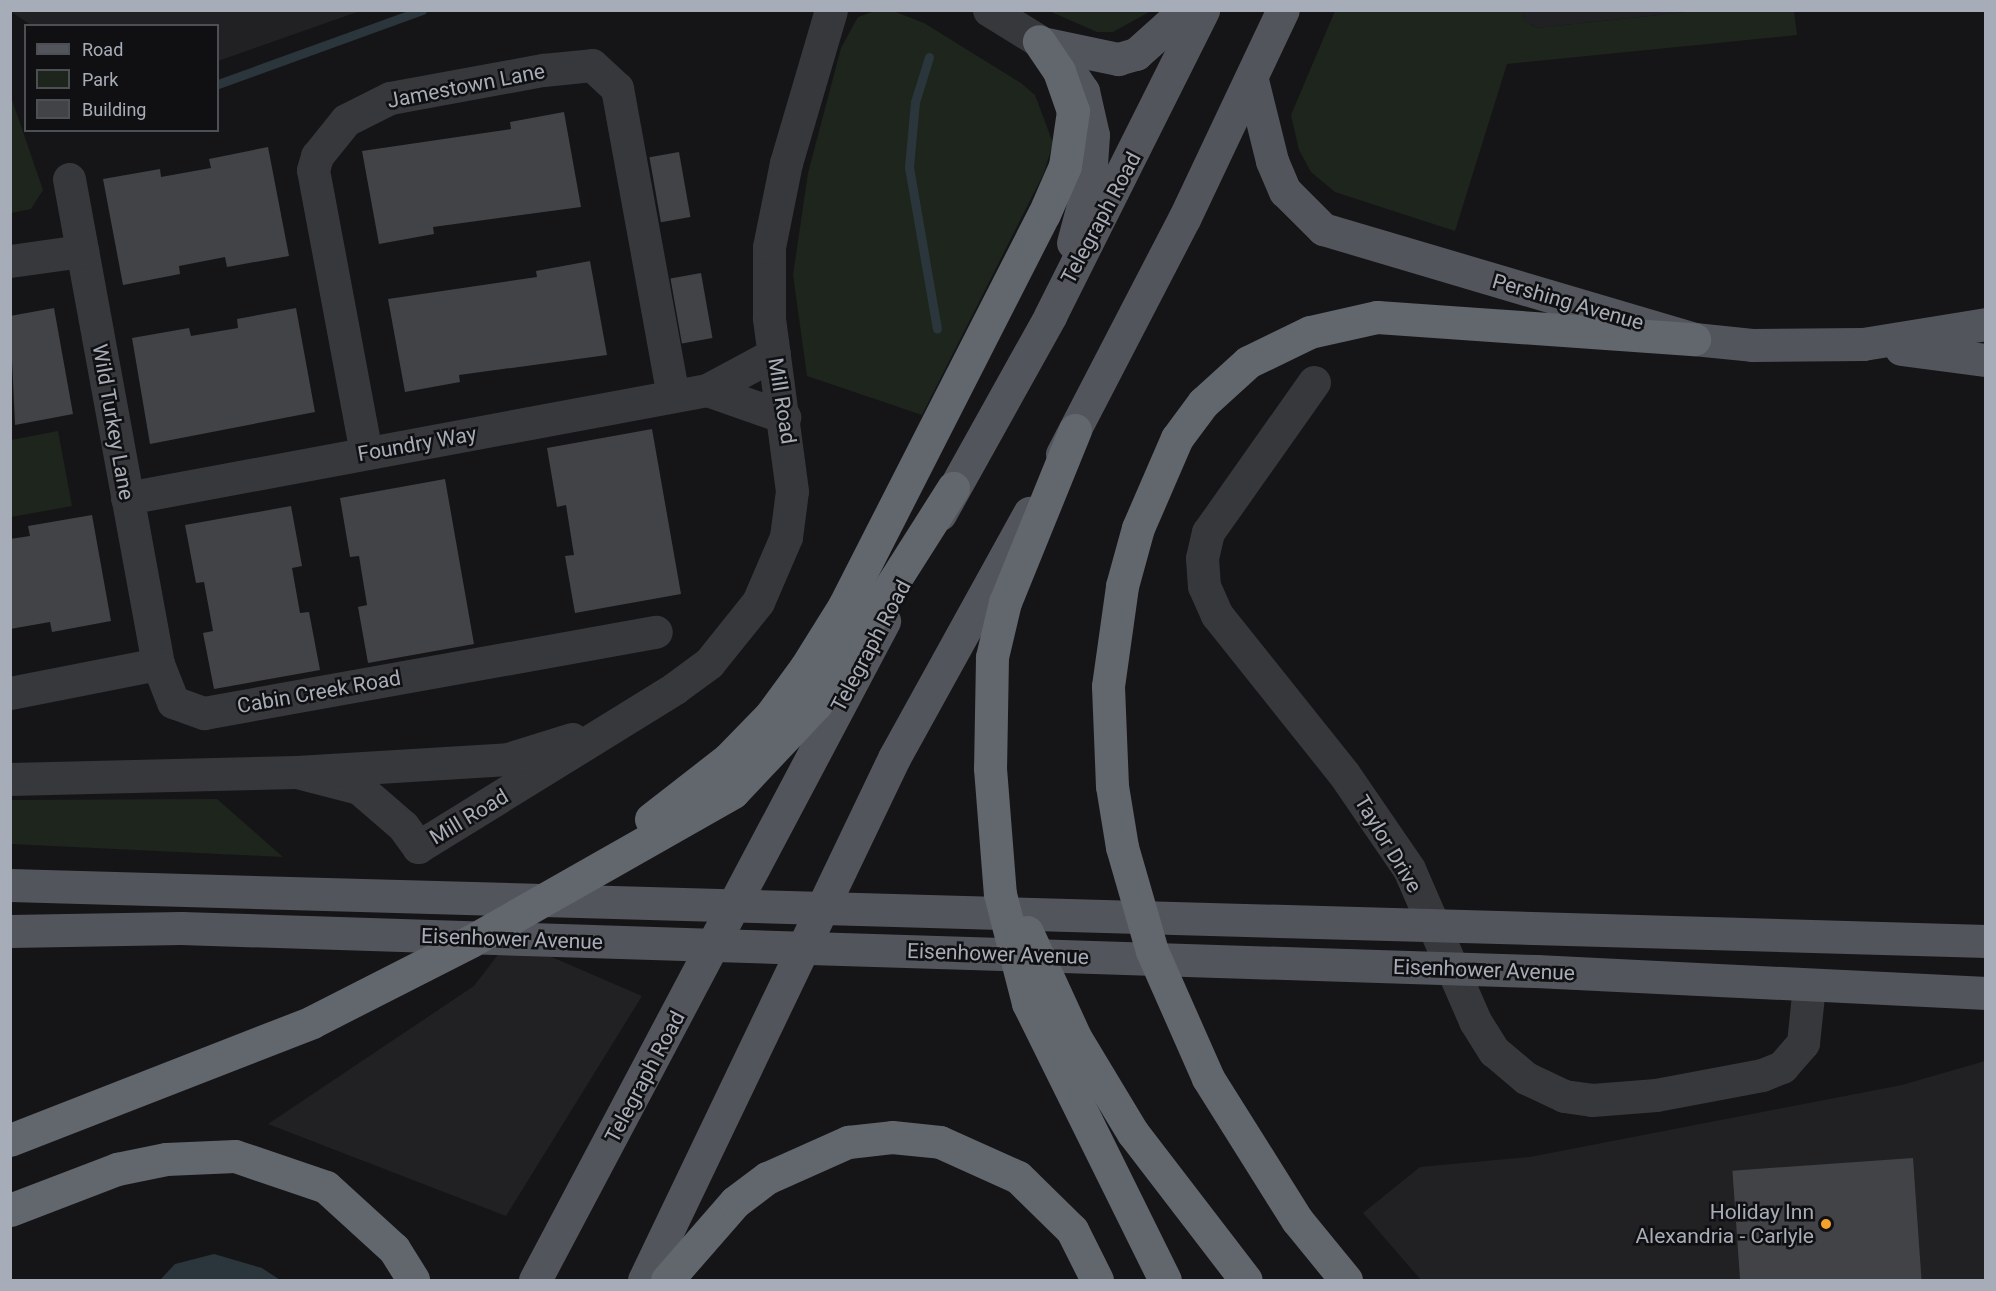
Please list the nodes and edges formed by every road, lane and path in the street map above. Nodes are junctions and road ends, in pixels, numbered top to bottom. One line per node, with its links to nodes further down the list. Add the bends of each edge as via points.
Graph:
1 (831, 10): 15 (street, Mill Road, via 775,204 766,281)
2 (989, 10): 6 (street)
3 (1185, 10): 6 (main road, via 1136,54 1118,59)
4 (1203, 10): 11 (main road, Telegraph Road)
5 (1283, 10): 7 (main road)
6 (1039, 41): 11 (main road, via 1078,80 1093,135 1090,179); 32 (highway, via 1070,93 1072,138 1065,166 844,606 770,716 728,759 681,801)
7 (1252, 81): 13 (main road, Pershing Avenue, via 1272,161 1285,191 1323,229); 21 (main road)
8 (69, 179): 9 (street, Wild Turkey Lane)
9 (82, 251): 10 (street); 24 (street, Wild Turkey Lane)
10 (10, 261)
11 (1050, 316): 23 (main road, Telegraph Road)
12 (1986, 324): 14 (main road, Pershing Avenue)
13 (1694, 339): 14 (main road, Pershing Avenue, via 1752,345); 47 (highway, via 1386,317 1310,332 1248,362 1203,403 1177,438 1138,528 1118,606 1108,686 1112,786 1122,847 1152,951 1208,1078 1297,1220)
14 (1863, 344): 16 (main road)
15 (774, 354): 18 (street, Foundry Way); 20 (street, Mill Road)
16 (1986, 360)
17 (1314, 382): 36 (street, Taylor Drive, via 1208,532 1202,558 1204,586 1216,615 1344,774 1409,868 1475,1021 1494,1051 1526,1078 1564,1096 1592,1100 1656,1095 1762,1075 1782,1067 1803,1043)
18 (706, 390): 19 (street, Foundry Way); 20 (street, Foundry Way)
19 (673, 396): 22 (street, Foundry Way); 22 (street, Jamestown Lane, via 617,88 592,65 519,74 390,99 346,120 317,156 313,170)
20 (784, 417): 28 (street, Mill Road, via 792,491 786,537 758,602 709,663)
21 (1075, 430): 31 (highway, via 1005,602 992,657 988,708); 42 (main road, via 894,758)
22 (366, 453): 24 (street, Foundry Way)
23 (953, 488): 32 (highway, via 858,643 775,753 733,792 687,823); 41 (main road, Telegraph Road)
24 (127, 498): 26 (street, Wild Turkey Lane)
25 (656, 632): 26 (street, Cabin Creek Road, via 204,713 173,702)
26 (158, 664): 27 (street)
27 (10, 693)
28 (614, 726): 29 (street, Mill Road, via 508,759); 29 (street, Mill Road, via 418,847 396,818 359,788)
29 (297, 772): 30 (street, Mill Road)
30 (10, 779)
31 (996, 829): 45 (highway, via 1000,894 1028,1004); 46 (highway, via 1029,938 1075,1037 1133,1133)
32 (566, 883): 38 (highway, via 471,941 312,1022)
33 (10, 885): 35 (main road, Eisenhower Avenue, via 1538,932)
34 (10, 931): 36 (main road, Eisenhower Avenue, via 181,928 1536,971)
35 (1986, 941)
36 (1809, 986): 37 (main road, Eisenhower Avenue)
37 (1986, 993)
38 (10, 1140)
39 (10, 1210): 40 (highway, via 117,1169 166,1159 235,1156 326,1187 394,1249)
40 (413, 1281)
41 (535, 1281)
42 (644, 1281)
43 (667, 1281): 44 (highway, via 735,1202 767,1178 848,1142 892,1137 940,1142 1018,1177 1072,1230)
44 (1097, 1281)
45 (1165, 1281)
46 (1246, 1281)
47 (1346, 1281)

